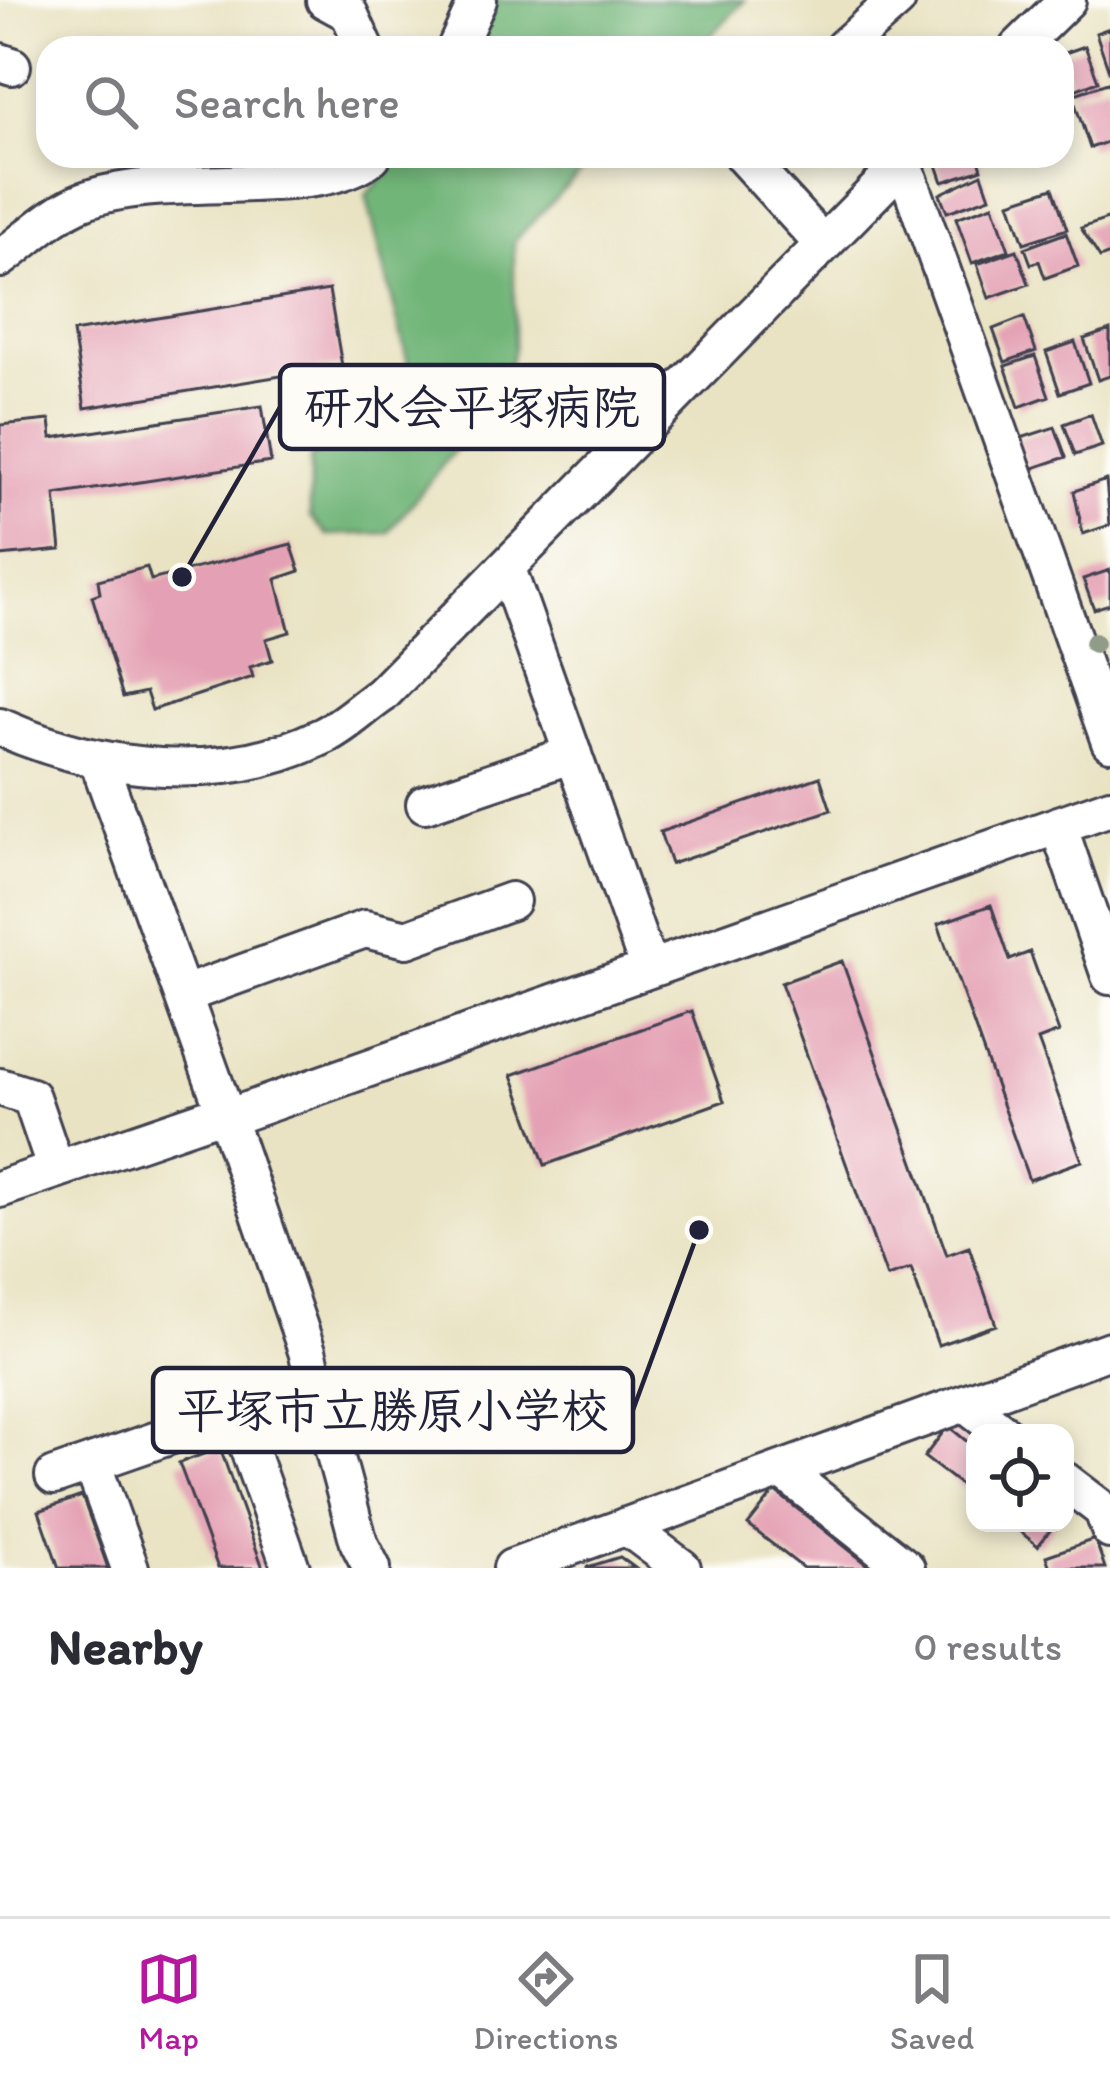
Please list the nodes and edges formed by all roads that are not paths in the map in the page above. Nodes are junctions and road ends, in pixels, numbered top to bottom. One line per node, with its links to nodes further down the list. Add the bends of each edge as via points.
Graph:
1 (325, 0): 5 (street, via 350,14)
2 (478, 0): 6 (street)
3 (897, 0): 7 (street)
4 (1067, 0): 8 (street)
5 (360, 36)
6 (461, 36)
7 (856, 36)
8 (1030, 36)
9 (353, 168): 14 (street, via 343,175 150,184 80,201)
10 (754, 168): 13 (street)
11 (897, 168): 13 (street)
12 (909, 168): 17 (street)
13 (823, 244): 15 (street)
14 (0, 260)
15 (507, 569): 18 (street); 19 (street, via 381,694 324,736 267,758 190,769)
16 (0, 727): 19 (street)
17 (1110, 742)
18 (573, 754): 20 (street); 24 (street)
19 (98, 760): 26 (street)
20 (425, 804)
21 (1110, 807): 22 (street)
22 (1058, 825): 24 (street); 25 (street)
23 (511, 901): 26 (street, via 407,939 365,929)
24 (648, 966): 28 (street)
25 (1110, 976)
26 (185, 994): 28 (street)
27 (0, 1087): 29 (street, via 31,1097)
28 (226, 1115): 29 (street); 32 (street)
29 (56, 1170): 30 (street)
30 (0, 1190)
31 (1110, 1350): 33 (street)
32 (316, 1385): 34 (street); 44 (street)
33 (964, 1403): 35 (street); 37 (street)
34 (236, 1413): 36 (street); 43 (street)
35 (991, 1424)
36 (92, 1463): 38 (street); 42 (street)
37 (782, 1470): 40 (street); 47 (street)
38 (54, 1476)
39 (1074, 1488): 41 (street, via 1103,1510)
40 (626, 1526): 45 (street); 46 (street)
41 (1110, 1530)
42 (130, 1568)
43 (291, 1568)
44 (372, 1568)
45 (512, 1568)
46 (682, 1568)
47 (906, 1568)

